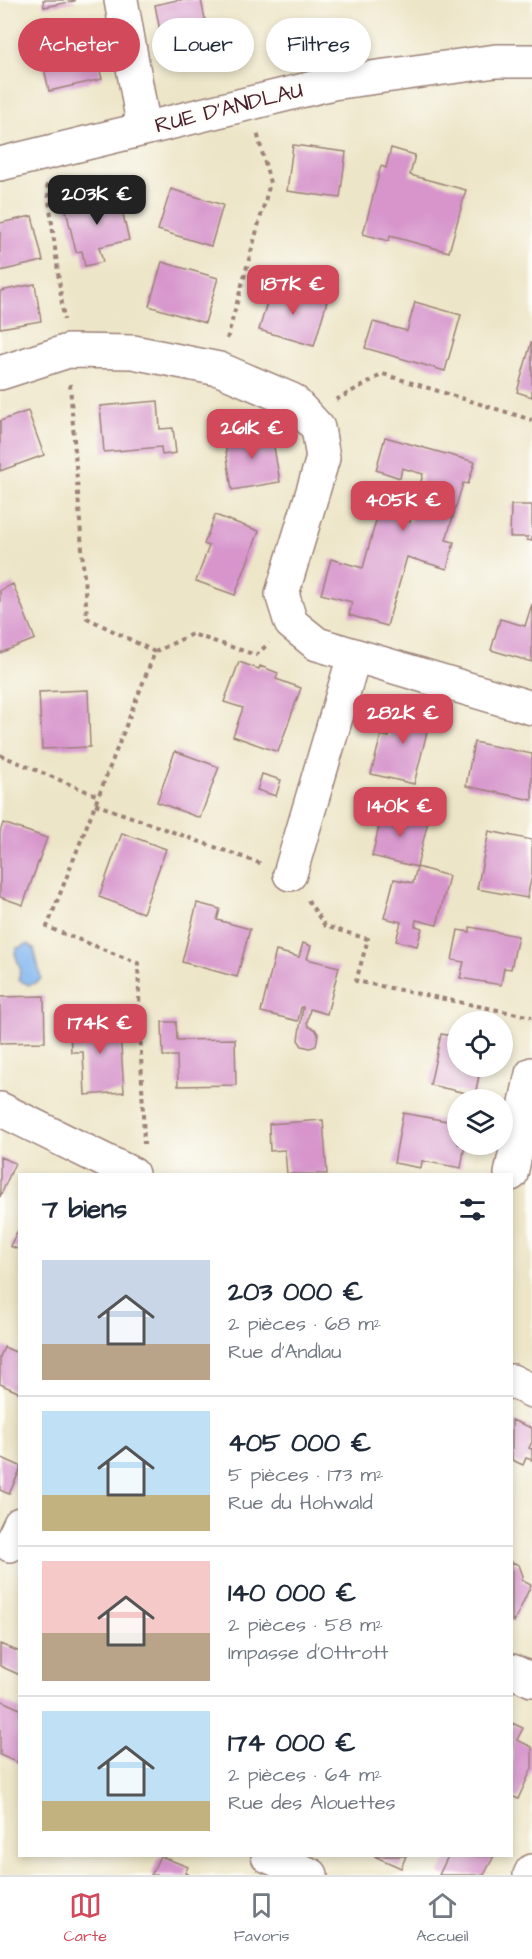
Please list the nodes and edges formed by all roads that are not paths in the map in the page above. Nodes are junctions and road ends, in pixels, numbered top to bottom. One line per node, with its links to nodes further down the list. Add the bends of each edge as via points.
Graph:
1 (121, 0): 3 (street)
2 (532, 61): 3 (street, RUE D'ANDLAU, via 333,83)
3 (144, 129): 4 (street, RUE D'ANDLAU)
4 (0, 164)
5 (0, 373): 6 (street, via 68,351 133,352 219,369 292,400 318,428 323,458 282,594 290,621 317,644)
6 (354, 656): 7 (street); 8 (street)
7 (532, 708)
8 (290, 874)
9 (532, 1074): 12 (street)
10 (0, 1109): 11 (street)
11 (129, 1173)
12 (511, 1173)
13 (513, 1382): 14 (street)
14 (532, 1391)
15 (513, 1671): 16 (street)
16 (532, 1680)
17 (270, 1857): 18 (street)
18 (311, 1875)

